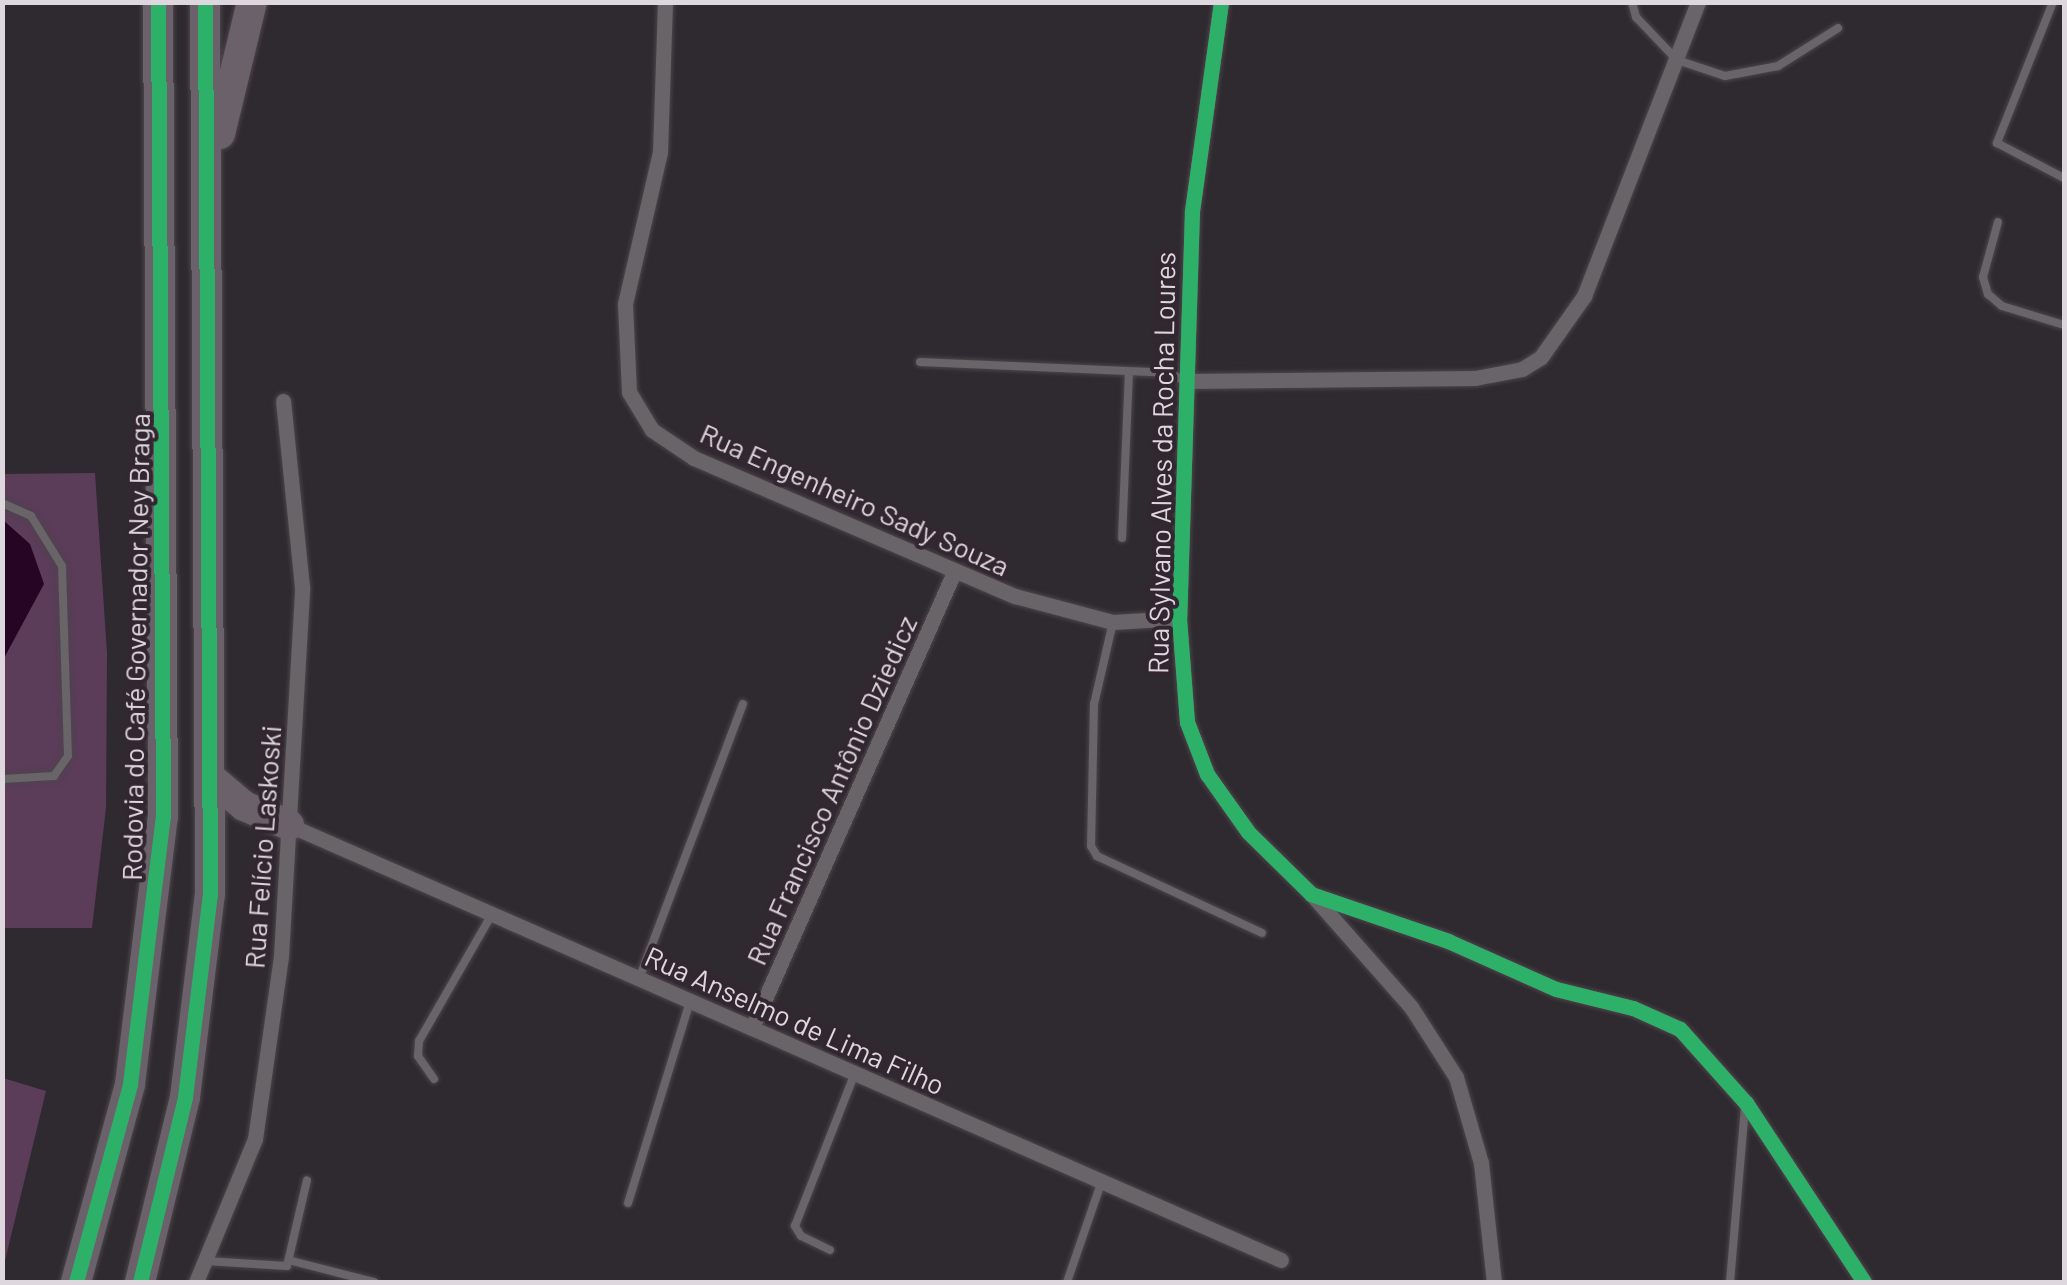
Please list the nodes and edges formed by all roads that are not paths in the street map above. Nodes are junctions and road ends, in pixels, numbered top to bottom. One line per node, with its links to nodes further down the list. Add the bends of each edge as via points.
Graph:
1 (158, 2): 44 (highway, Rodovia do Café Governador Ney Braga, via 163,817 130,1084)
2 (205, 2): 20 (highway)
3 (252, 2): 20 (highway, via 219,141)
4 (665, 2): 21 (street, Rua Engenheiro Sady Souza, via 660,152 625,304 625,373 638,413 694,458)
5 (1221, 2): 16 (street, Rua Sylvano Alves da Rocha Loures, via 1195,166)
6 (1632, 2): 10 (lane, via 1636,17)
7 (1698, 2): 10 (street)
8 (2052, 2): 11 (lane, via 1997,143)
9 (1838, 28): 10 (lane, via 1750,76 1725,76)
10 (1677, 60): 16 (street, via 1584,296 1557,341 1522,370 1475,378)
11 (2064, 178)
12 (1998, 222): 13 (lane, via 1984,277 1988,294 2002,306)
13 (2064, 325)
14 (920, 362): 15 (lane)
15 (1129, 372): 16 (lane, via 1168,373); 19 (lane)
16 (1186, 381): 22 (street, Rua Sylvano Alves da Rocha Loures)
17 (282, 402): 27 (street, Rua Felício Laskoski, via 302,587)
18 (2, 503): 26 (lane, via 31,516 62,566 68,756 54,776)
19 (1122, 538)
20 (209, 562): 25 (highway)
21 (954, 572): 23 (street, Rua Engenheiro Sady Souza); 33 (street, Rua Francisco Antônio Dziedicz)
22 (1179, 618): 23 (street, Rua Engenheiro Sady Souza); 28 (street, Rua Sylvano Alves da Rocha Loures, via 1184,705 1200,760 1248,832)
23 (1113, 622): 30 (lane, via 1094,704 1090,846 1098,856)
24 (743, 704): 31 (lane)
25 (210, 778): 27 (highway, via 244,806); 45 (highway, via 201,994 170,1168)
26 (2, 779)
27 (289, 825): 29 (street, Rua Anselmo de Lima Filho); 43 (street, Rua Felício Laskoski, via 262,1102 247,1166)
28 (1311, 894): 36 (street, Rua Sylvano Alves da Rocha Loures, via 1448,941 1556,989 1659,1018 1702,1048); 49 (street, via 1411,1007 1456,1077 1481,1163)
29 (492, 914): 31 (street, Rua Anselmo de Lima Filho); 35 (lane, via 419,1041 418,1056)
30 (1262, 933)
31 (640, 979): 32 (street, Rua Anselmo de Lima Filho)
32 (690, 1001): 33 (street, Rua Anselmo de Lima Filho); 39 (lane)
33 (752, 1028): 34 (street, Rua Anselmo de Lima Filho)
34 (854, 1073): 38 (street, Rua Anselmo de Lima Filho); 40 (lane, via 795,1226)
35 (434, 1079)
36 (1746, 1103): 50 (lane); 51 (street, Rua Sylvano Alves da Rocha Loures)
37 (307, 1180): 42 (lane)
38 (1101, 1182): 41 (street, Rua Anselmo de Lima Filho); 48 (lane)
39 (628, 1204)
40 (830, 1250)
41 (1280, 1260)
42 (292, 1261): 43 (lane, via 282,1267); 47 (lane)
43 (206, 1262): 46 (street, Rua Felício Laskoski)
44 (76, 1282)
45 (140, 1282)
46 (196, 1282)
47 (374, 1282)
48 (1067, 1282)
49 (1494, 1282)
50 (1730, 1282)
51 (1864, 1282)

